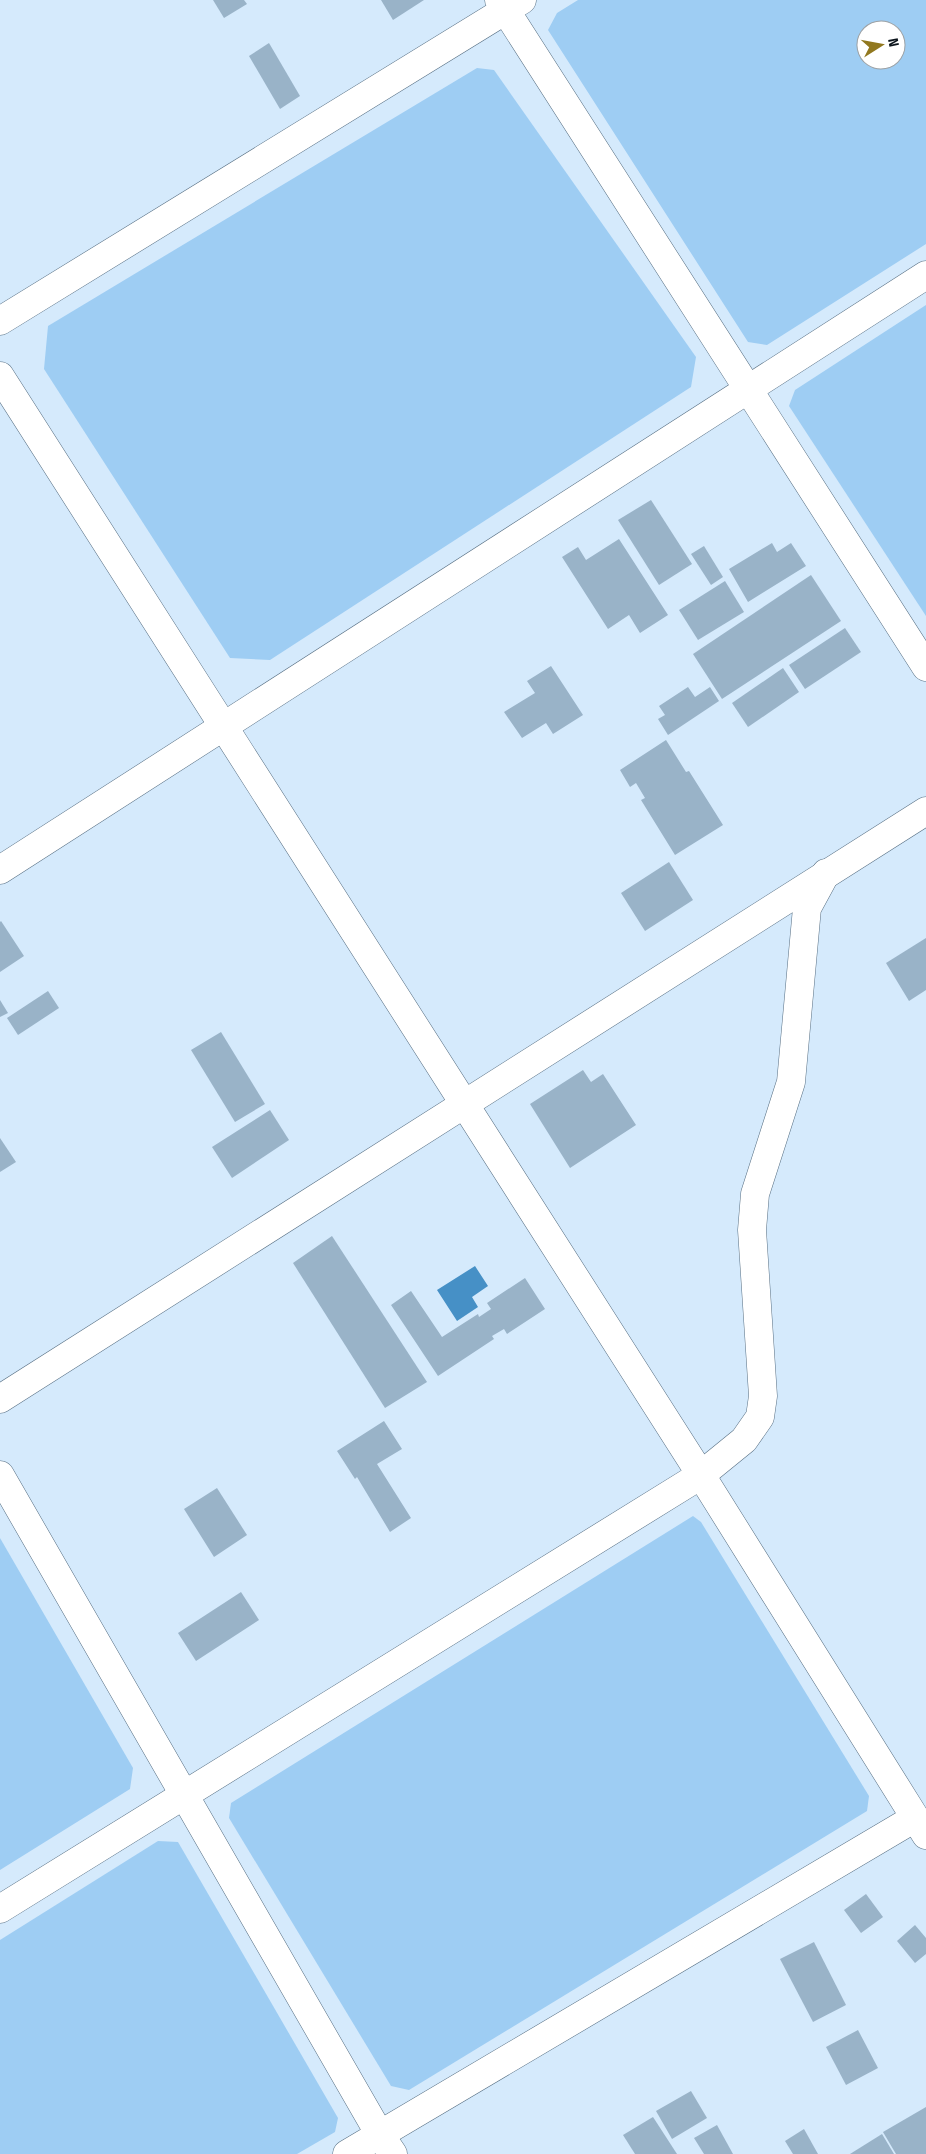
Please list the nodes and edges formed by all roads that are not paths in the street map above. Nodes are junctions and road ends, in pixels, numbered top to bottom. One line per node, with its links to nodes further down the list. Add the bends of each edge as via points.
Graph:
1 (509, 3): 3 (street); 5 (street)
2 (926, 275): 5 (street)
3 (0, 321)
4 (0, 376): 7 (street)
5 (748, 389): 6 (street); 7 (street)
6 (926, 667)
7 (223, 725): 9 (street); 11 (street)
8 (926, 811): 10 (street)
9 (0, 870)
10 (826, 873): 11 (street); 14 (street, via 807,908 791,1082 755,1194 752,1230 763,1373 760,1417 744,1440)
11 (465, 1104): 12 (street); 14 (street)
12 (0, 1399)
13 (0, 1475): 15 (street)
14 (702, 1475): 15 (street); 16 (street)
15 (184, 1795): 17 (street); 18 (street)
16 (921, 1827): 18 (street)
17 (0, 1908)
18 (386, 2144): 19 (street)
19 (347, 2154)

